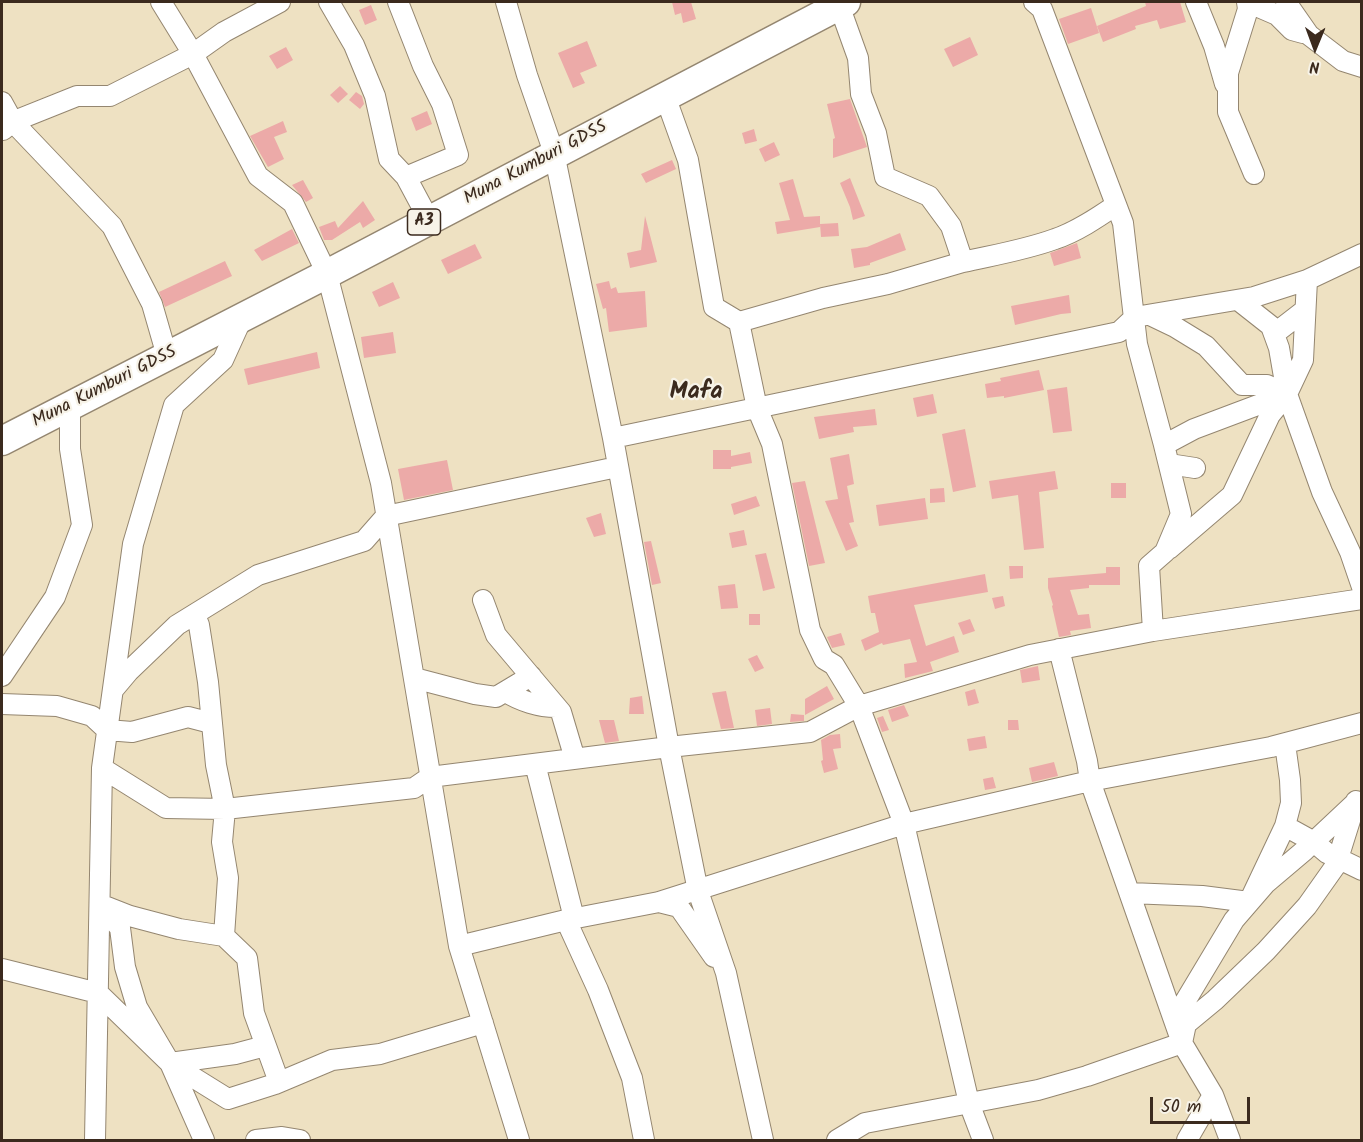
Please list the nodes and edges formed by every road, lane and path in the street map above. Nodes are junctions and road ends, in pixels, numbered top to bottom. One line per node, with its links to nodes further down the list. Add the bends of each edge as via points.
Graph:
1 (161, 2): 12 (street)
2 (280, 2): 12 (street)
3 (328, 2): 20 (street, via 354,45 375,96 390,159)
4 (398, 2): 20 (street, via 442,104 458,155)
5 (507, 2): 18 (street)
6 (1034, 2): 21 (street, via 1042,9)
7 (1196, 2): 14 (street)
8 (1247, 2): 11 (street, via 1277,15 1292,30); 14 (street, via 1228,73)
9 (1286, 2): 11 (street)
10 (840, 3): 15 (highway, Muna Kumburi GDSS / A3); 24 (street, via 858,58 861,94 876,133 885,177 929,196 951,226)
11 (1309, 35): 13 (street, via 1343,61)
12 (193, 54): 17 (street, via 110,96 77,96); 25 (street, via 258,176 293,203)
13 (1362, 67)
14 (1228, 95): 19 (street, via 1228,112)
15 (665, 96): 18 (highway, Muna Kumburi GDSS / A3); 31 (street, via 688,160 714,307)
16 (2, 102): 17 (street)
17 (5, 126): 33 (street, via 112,226 152,304)
18 (554, 153): 22 (highway, Muna Kumburi GDSS / A3); 37 (street)
19 (1254, 174)
20 (406, 177): 22 (street)
21 (1116, 205): 24 (street, via 1056,239); 30 (street)
22 (429, 220): 25 (highway, Muna Kumburi GDSS / A3)
23 (1362, 254): 26 (street)
24 (963, 262): 31 (street)
25 (327, 273): 29 (highway, Muna Kumburi GDSS / A3); 43 (street)
26 (1306, 280): 27 (street); 28 (street)
27 (1239, 300): 30 (street); 32 (street, via 1271,326)
28 (1305, 310): 32 (street); 34 (street, via 1303,360)
29 (243, 316): 33 (highway, Muna Kumburi GDSS / A3); 54 (street, via 223,360 174,405 133,544)
30 (1142, 316): 34 (street, via 1175,327 1206,346 1242,385 1267,385); 36 (street, via 1119,332); 39 (street, via 1137,344)
31 (738, 322): 36 (street)
32 (1274, 334): 34 (street)
33 (167, 356): 35 (highway, Muna Kumburi GDSS / A3)
34 (1287, 394): 39 (street, via 1194,429); 44 (street, via 1270,415 1232,495); 45 (street)
35 (70, 406): 38 (highway, Muna Kumburi GDSS / A3); 51 (street, via 70,449 82,525 55,597)
36 (757, 408): 37 (street); 58 (street, via 772,444 810,630 824,660 834,664)
37 (613, 438): 41 (street)
38 (2, 441)
39 (1164, 445): 40 (street)
40 (1169, 464): 42 (street); 44 (street, via 1181,514)
41 (617, 467): 43 (street); 63 (street)
42 (1195, 468)
43 (386, 516): 48 (street, via 364,541 258,576); 53 (street)
44 (1165, 552): 49 (street, via 1149,566)
45 (1362, 587)
46 (1362, 599): 49 (street)
47 (483, 600): 52 (street, via 496,635)
48 (195, 615): 54 (street, via 177,625); 59 (street, via 208,682)
49 (1153, 632): 50 (street)
50 (1059, 649): 58 (street); 68 (street)
51 (2, 676)
52 (531, 676): 55 (street); 57 (street)
53 (414, 678): 55 (street, via 475,694 496,697); 67 (street)
54 (113, 690): 61 (street)
55 (506, 692): 57 (street, via 516,699)
56 (2, 704): 61 (street, via 57,706 92,716)
57 (556, 706): 64 (street)
58 (860, 706): 63 (street, via 810,732); 71 (street)
59 (211, 723): 61 (street, via 188,717 132,732); 70 (street)
60 (1362, 723): 62 (street)
61 (107, 730): 66 (street)
62 (1285, 744): 68 (street); 72 (street, via 1291,802)
63 (669, 747): 64 (street); 76 (street)
64 (575, 759): 65 (street)
65 (535, 764): 67 (street); 81 (street)
66 (102, 768): 70 (street, via 166,808); 80 (street)
67 (430, 777): 70 (street, via 414,788); 83 (street)
68 (1090, 781): 71 (street); 77 (street)
69 (1359, 799): 73 (street); 74 (street)
70 (225, 809): 82 (street, via 222,842 228,878)
71 (904, 824): 76 (street); 94 (street)
72 (1285, 826): 73 (street); 79 (street)
73 (1314, 842): 74 (street); 79 (street)
74 (1338, 859): 75 (street); 89 (street, via 1306,906 1266,951 1186,1024)
75 (1362, 870)
76 (698, 891): 78 (street); 85 (street)
77 (1130, 893): 79 (street); 87 (street)
78 (659, 902): 81 (street); 85 (street, via 679,907)
79 (1249, 902): 87 (street, via 1234,920)
80 (100, 904): 82 (street, via 179,929); 86 (street); 91 (street, via 120,928 125,967 137,1007)
81 (570, 919): 83 (street); 100 (street, via 632,1078)
82 (224, 936): 90 (street, via 248,958 254,1013)
83 (459, 946): 88 (street)
84 (2, 969): 86 (street)
85 (726, 973): 101 (street)
86 (98, 993): 91 (street); 95 (street)
87 (1174, 1020): 89 (street)
88 (483, 1023): 92 (street, via 380,1054 332,1060); 99 (street)
89 (1182, 1043): 93 (street); 94 (street, via 1038,1090)
90 (265, 1046): 91 (street); 92 (street)
91 (170, 1063): 92 (street, via 228,1099); 96 (street)
92 (279, 1082)
93 (1213, 1095): 104 (street); 105 (street)
94 (969, 1103): 102 (street, via 865,1123); 103 (street)
95 (95, 1140)
96 (204, 1140)
97 (256, 1140): 98 (street)
98 (300, 1140)
99 (519, 1140)
100 (644, 1140)
101 (763, 1140)
102 (837, 1140)
103 (983, 1140)
104 (1186, 1140)
105 (1230, 1140)

